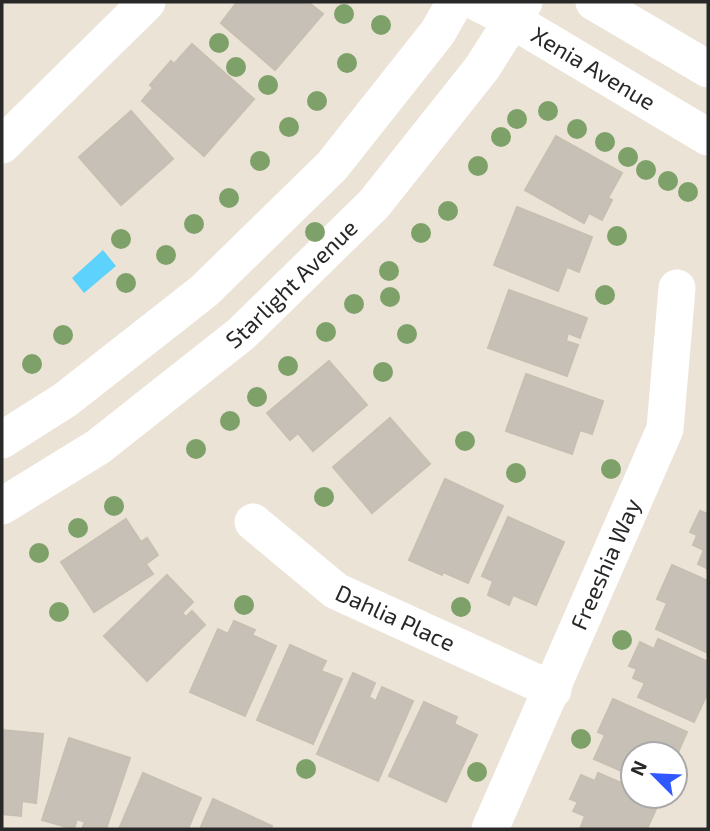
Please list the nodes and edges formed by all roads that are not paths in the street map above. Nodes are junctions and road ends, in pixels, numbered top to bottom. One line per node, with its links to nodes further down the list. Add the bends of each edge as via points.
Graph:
1 (147, 2): 8 (street)
2 (455, 2): 10 (street, via 438,32 332,166 214,281 65,400)
3 (475, 2): 5 (street, Xenia Avenue)
4 (594, 2): 6 (street)
5 (518, 11): 7 (street, Xenia Avenue); 11 (street, Starlight Avenue, via 482,68 374,204 241,334 97,447)
6 (708, 69)
7 (708, 137)
8 (2, 145)
9 (677, 288): 13 (street, Freeshia Way, via 665,429)
10 (2, 440)
11 (2, 506)
12 (253, 522): 13 (street, Dahlia Place, via 336,591)
13 (553, 690): 14 (street, Freeshia Way)
14 (490, 829)

